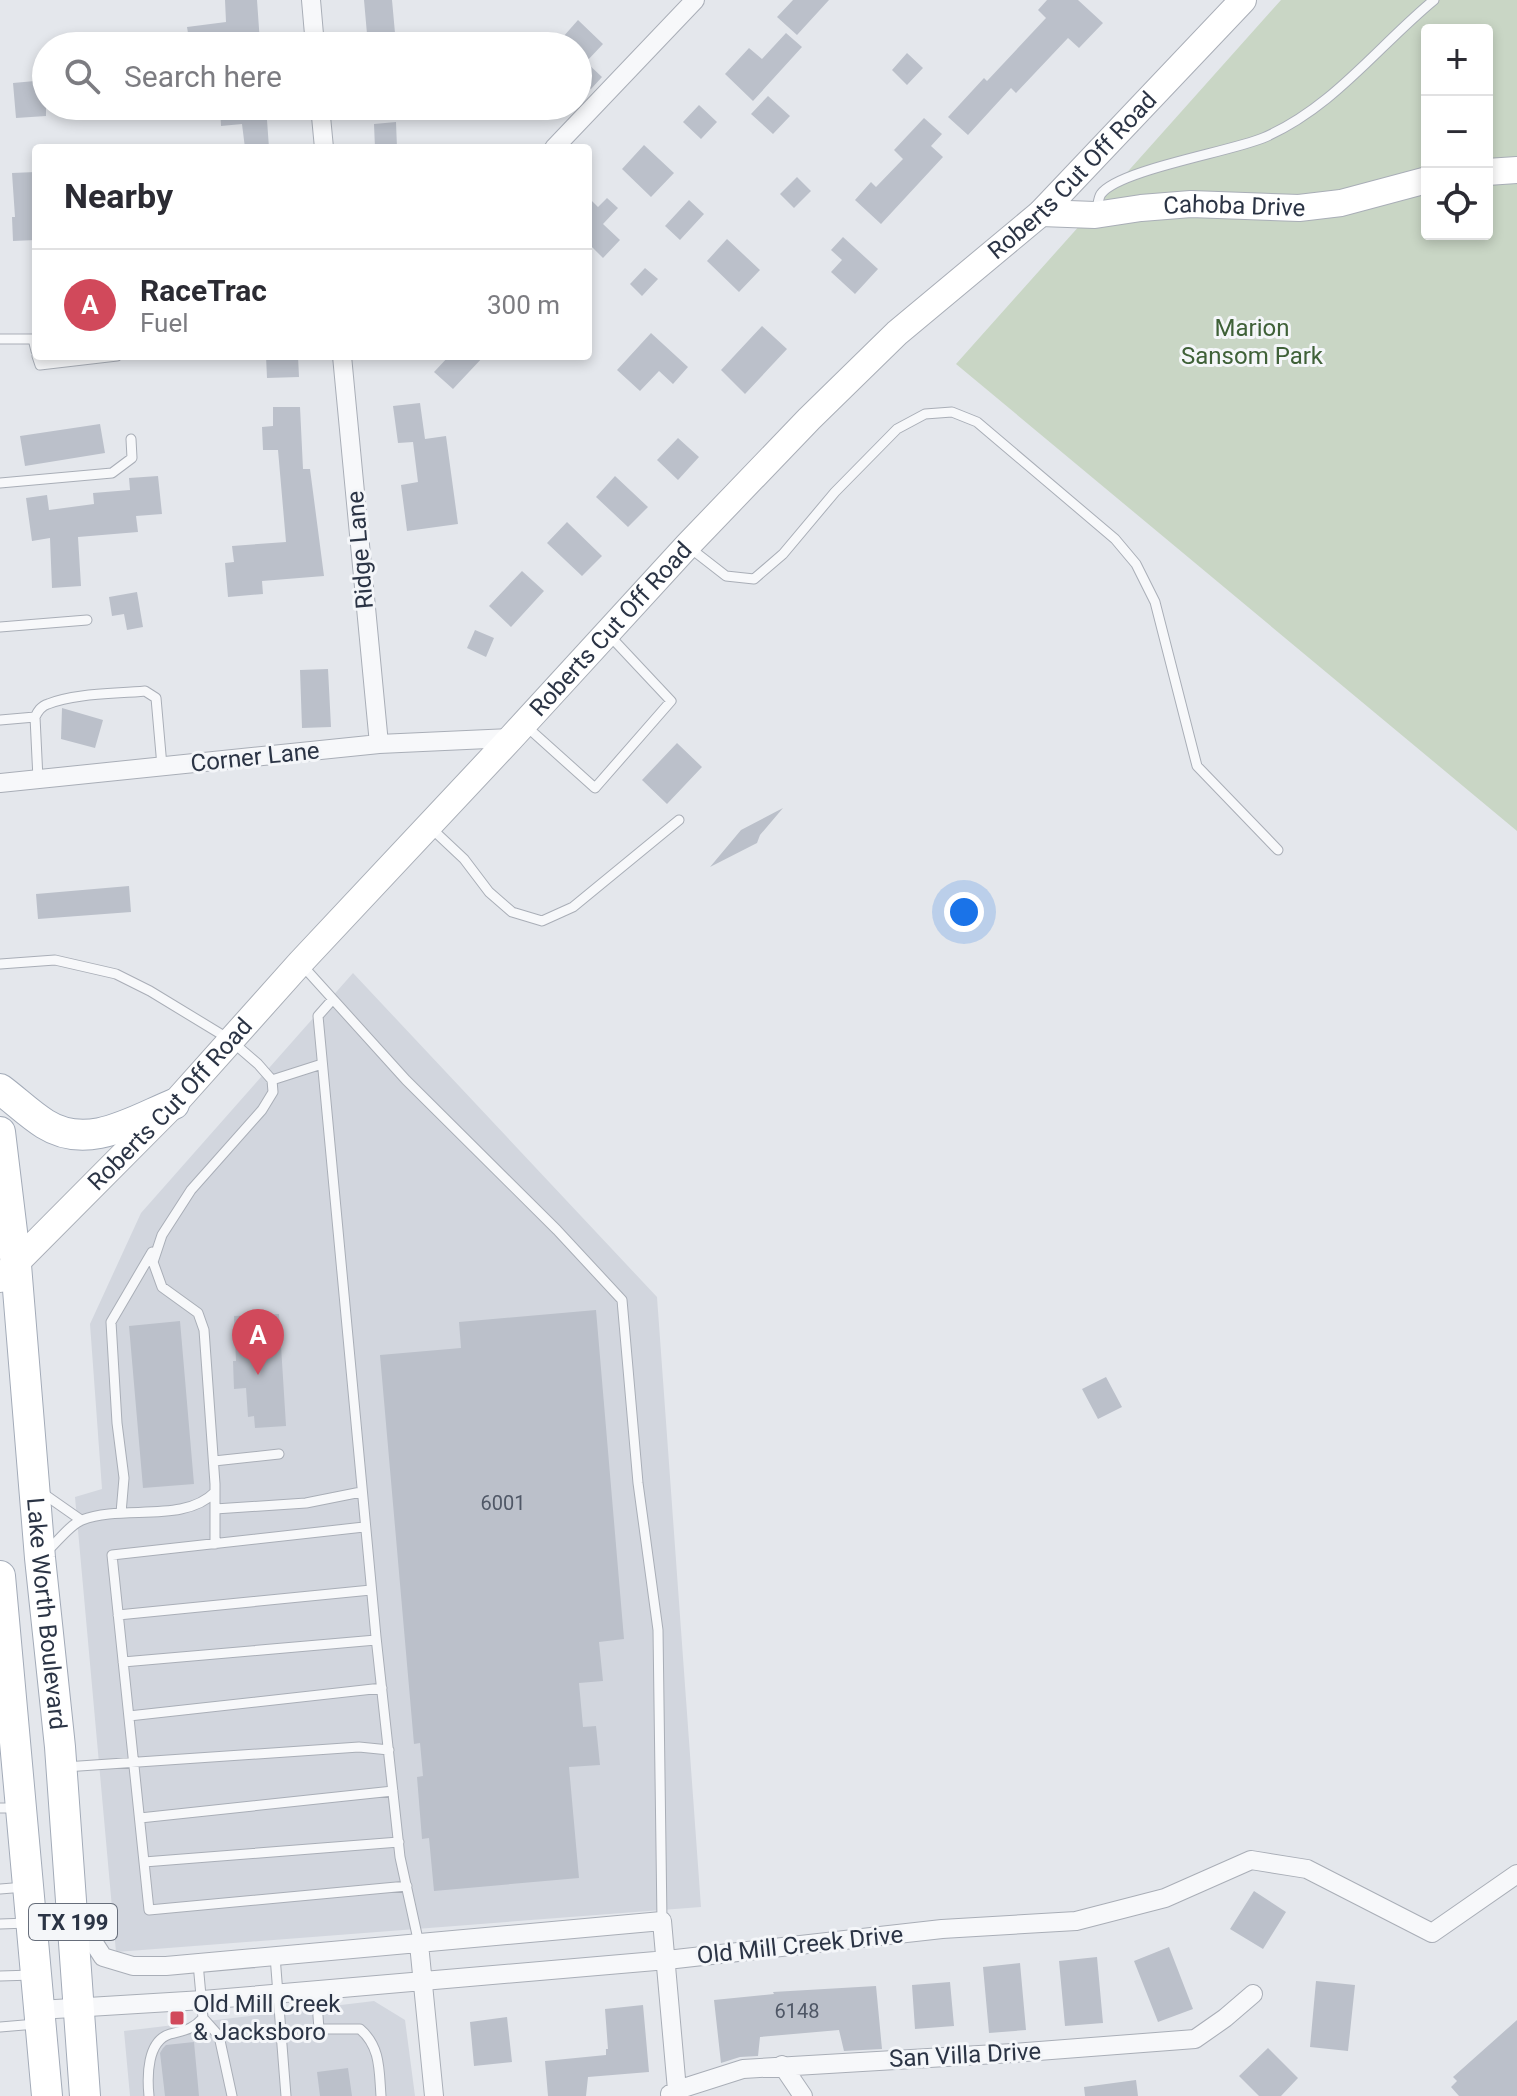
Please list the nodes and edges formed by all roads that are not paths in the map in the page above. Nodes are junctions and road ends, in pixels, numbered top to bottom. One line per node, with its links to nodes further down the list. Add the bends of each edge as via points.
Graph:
1 (311, 0): 5 (street)
2 (695, 0): 6 (street)
3 (1243, 0): 14 (street, Roberts Cut Off Road)
4 (1434, 0): 15 (lane, via 1314,110 1263,138 1123,179 1101,195)
5 (314, 32)
6 (592, 108)
7 (321, 120): 9 (street)
8 (581, 120): 10 (street)
9 (324, 144)
10 (558, 144)
11 (1517, 170): 12 (street)
12 (1493, 172)
13 (1421, 182): 15 (street, Cahoba Drive, via 1299,208 1191,204)
14 (1041, 213): 15 (street, Cahoba Drive); 23 (street, Roberts Cut Off Road, via 897,333)
15 (1095, 215)
16 (0, 339): 17 (lane)
17 (32, 339)
18 (39, 360): 19 (lane, via 40,365)
19 (83, 360)
20 (345, 360): 30 (street, Ridge Lane)
21 (131, 439): 22 (lane, via 132,458 112,473)
22 (0, 483)
23 (687, 546): 26 (street, Roberts Cut Off Road); 36 (lane, via 726,576 754,579 897,429 925,414 952,412 977,422 1115,539 1136,564 1155,602 1197,766)
24 (87, 620): 25 (lane)
25 (0, 627)
26 (607, 633): 29 (street, Roberts Cut Off Road); 29 (lane, via 671,701 595,788)
27 (35, 717): 28 (lane); 31 (lane, via 46,704 145,691 156,698); 32 (lane)
28 (0, 720)
29 (517, 731): 30 (street, Corner Lane); 35 (street, Roberts Cut Off Road)
30 (379, 744): 31 (street, Corner Lane)
31 (162, 766): 32 (street, Corner Lane)
32 (38, 779): 33 (street, Corner Lane)
33 (0, 783)
34 (679, 820): 35 (lane, via 573,907 542,921 512,912)
35 (429, 826): 37 (street, Roberts Cut Off Road)
36 (1278, 850)
37 (300, 963): 39 (lane); 40 (street, Roberts Cut Off Road)
38 (0, 964): 40 (lane, via 55,960 116,974)
39 (333, 999): 41 (lane, via 318,1016); 80 (lane, via 622,1300 658,1630)
40 (229, 1039): 42 (lane); 44 (street, Roberts Cut Off Road)
41 (322, 1064): 42 (lane); 52 (lane)
42 (272, 1080): 46 (lane, via 273,1092 262,1110 191,1190)
43 (0, 1089): 44 (main road, via 45,1124 83,1137)
44 (174, 1104): 47 (street, Roberts Cut Off Road)
45 (0, 1132): 47 (main road, Lake Worth Boulevard / TX 199)
46 (162, 1235): 49 (lane, via 153,1262 162,1287 198,1313 204,1330); 54 (lane, via 111,1322 124,1478)
47 (8, 1272): 50 (main road, Lake Worth Boulevard / TX 199)
48 (279, 1454): 49 (lane)
49 (214, 1461): 51 (lane)
50 (36, 1488): 55 (lane); 58 (main road, Lake Worth Boulevard / TX 199)
51 (215, 1492): 53 (lane); 54 (lane, via 184,1508)
52 (361, 1492): 53 (lane, via 306,1503); 56 (lane)
53 (215, 1509): 57 (lane)
54 (121, 1513): 55 (lane)
55 (81, 1520): 58 (lane)
56 (364, 1527): 57 (lane); 60 (lane)
57 (215, 1544): 61 (lane, via 112,1555)
58 (40, 1558): 70 (main road, Lake Worth Boulevard / TX 199)
59 (0, 1576): 63 (main road, Lake Worth Boulevard / TX 199)
60 (371, 1590): 61 (lane); 62 (lane)
61 (118, 1615): 64 (lane)
62 (376, 1640): 64 (lane); 65 (lane)
63 (4, 1648): 67 (main road, Lake Worth Boulevard / TX 199)
64 (123, 1662): 66 (lane)
65 (382, 1688): 66 (lane); 68 (lane)
66 (129, 1716): 69 (lane)
67 (7, 1730): 72 (main road, Lake Worth Boulevard / TX 199)
68 (389, 1750): 69 (lane, via 359,1747); 71 (lane)
69 (134, 1762): 70 (lane); 73 (lane)
70 (62, 1767): 79 (main road, Lake Worth Boulevard / TX 199)
71 (393, 1791): 73 (lane); 74 (lane)
72 (10, 1808): 78 (main road, Lake Worth Boulevard / TX 199)
73 (140, 1818): 75 (lane)
74 (399, 1842): 75 (lane); 77 (lane)
75 (144, 1862): 77 (lane, via 149,1910)
76 (1517, 1874): 85 (street, Old Mill Creek Drive, via 1432,1933 1307,1869 1251,1860 1165,1898 1076,1921 942,1929)
77 (407, 1886): 83 (lane)
78 (14, 1888): 81 (main road, Lake Worth Boulevard / TX 199)
79 (72, 1909): 86 (street, via 103,1957 133,1966); 93 (main road, Lake Worth Boulevard / TX 199)
80 (662, 1921): 83 (street); 85 (street)
81 (31, 1922): 82 (lane); 87 (main road, Lake Worth Boulevard / TX 199)
82 (0, 1924)
83 (419, 1944): 84 (street); 89 (street)
84 (275, 1956): 86 (street); 91 (lane)
85 (667, 1960): 89 (street, Old Mill Creek Drive); 98 (street)
86 (198, 1963): 94 (lane)
87 (35, 1974): 88 (lane); 95 (main road, Lake Worth Boulevard / TX 199)
88 (0, 1976)
89 (422, 1981): 90 (street, Old Mill Creek Drive); 105 (street)
90 (316, 1990): 91 (street, Old Mill Creek Drive); 104 (lane, via 319,2029 360,2029 373,2043)
91 (278, 1993): 94 (street, Old Mill Creek Drive); 103 (lane)
92 (1253, 1994): 97 (street, San Villa Drive, via 1195,2039)
93 (79, 2007): 94 (street, Old Mill Creek Drive); 95 (street, Old Mill Creek Drive); 100 (main road, Lake Worth Boulevard / TX 199)
94 (203, 2009): 101 (lane, via 192,2030 157,2042 147,2073); 102 (lane, via 219,2036)
95 (39, 2017): 96 (lane); 99 (main road, Lake Worth Boulevard / TX 199)
96 (0, 2027)
97 (782, 2065): 98 (street, San Villa Drive, via 743,2069); 106 (street)
98 (672, 2093)
99 (47, 2096)
100 (85, 2096)
101 (149, 2096)
102 (232, 2096)
103 (286, 2096)
104 (381, 2096)
105 (434, 2096)
106 (803, 2096)

